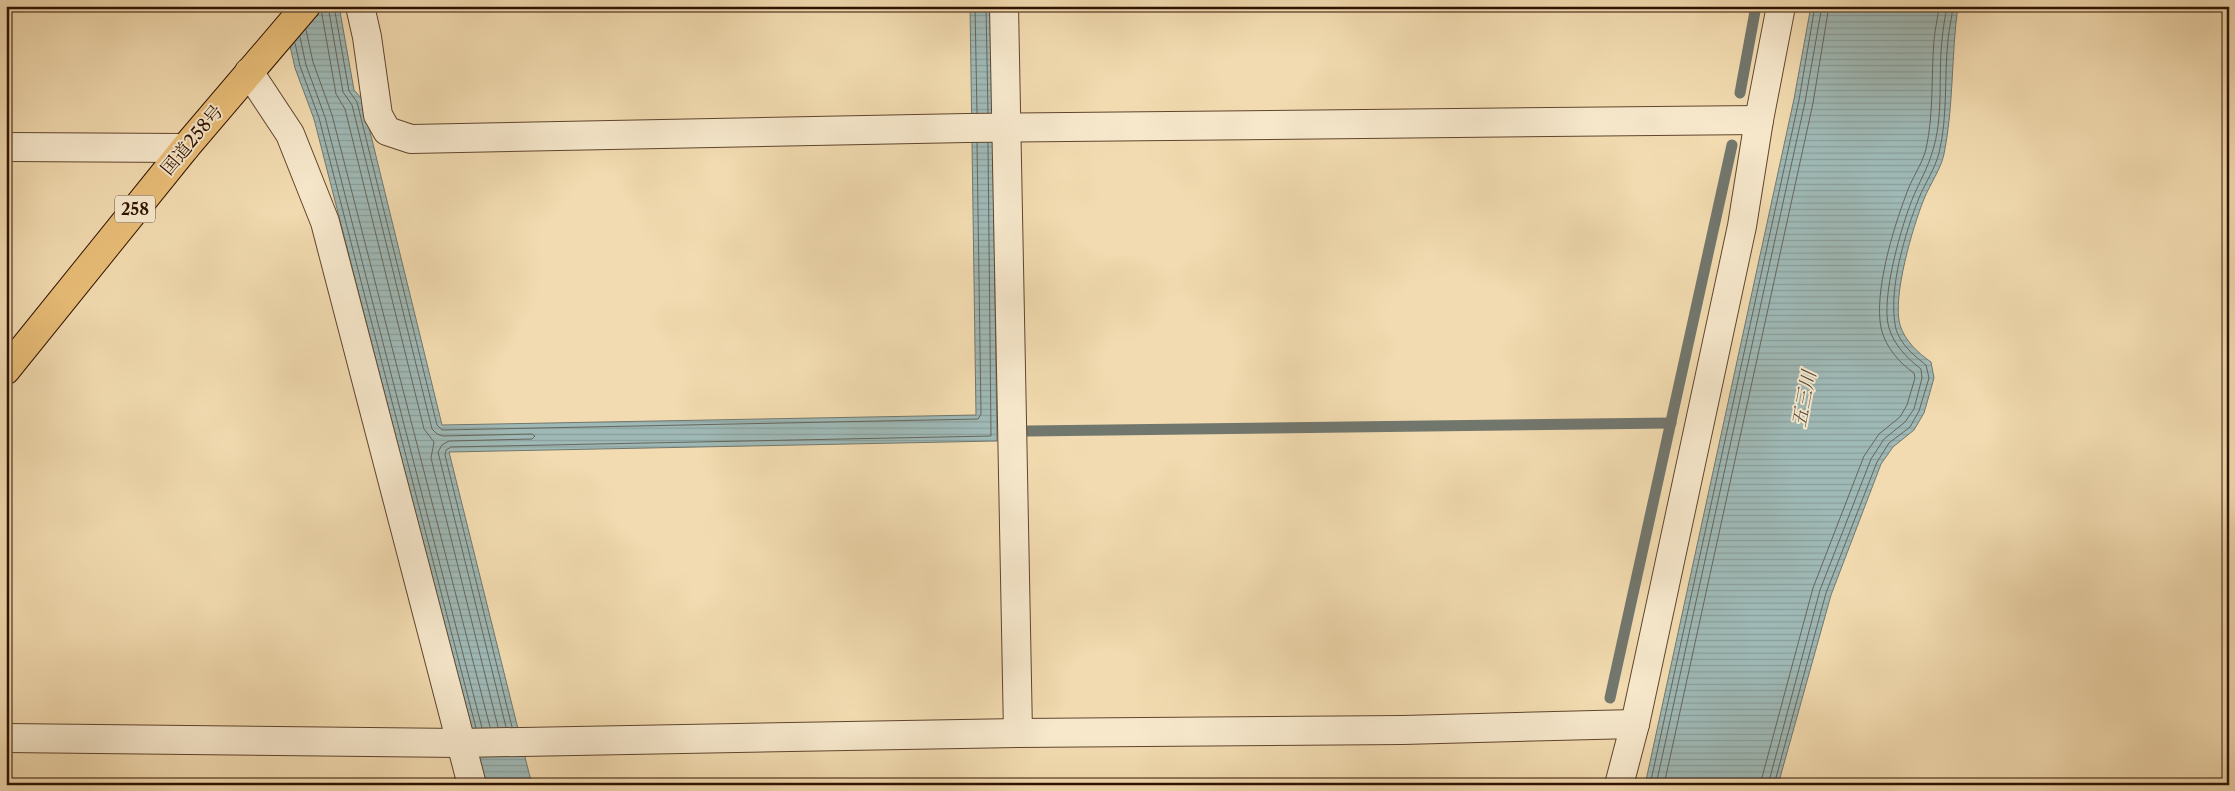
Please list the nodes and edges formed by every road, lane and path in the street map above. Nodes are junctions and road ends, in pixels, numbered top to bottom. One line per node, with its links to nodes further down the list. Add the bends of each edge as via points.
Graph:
1 (306, 6): 5 (highway, 国道258号 / 258)
2 (360, 6): 7 (street, via 378,115 387,131 411,139)
3 (1004, 6): 7 (street)
4 (1781, 6): 6 (street)
5 (249, 72): 9 (highway, 国道258号 / 258); 14 (street, via 290,134 325,222)
6 (1760, 120): 7 (street); 11 (street, via 1742,226)
7 (1001, 128): 12 (street)
8 (6, 147): 9 (street)
9 (185, 148): 10 (highway, 国道258号 / 258)
10 (6, 370)
11 (1635, 724): 12 (street, via 1403,730); 16 (street)
12 (1018, 733): 14 (street)
13 (6, 738): 14 (street)
14 (460, 743): 15 (street)
15 (472, 785)
16 (1619, 785)

